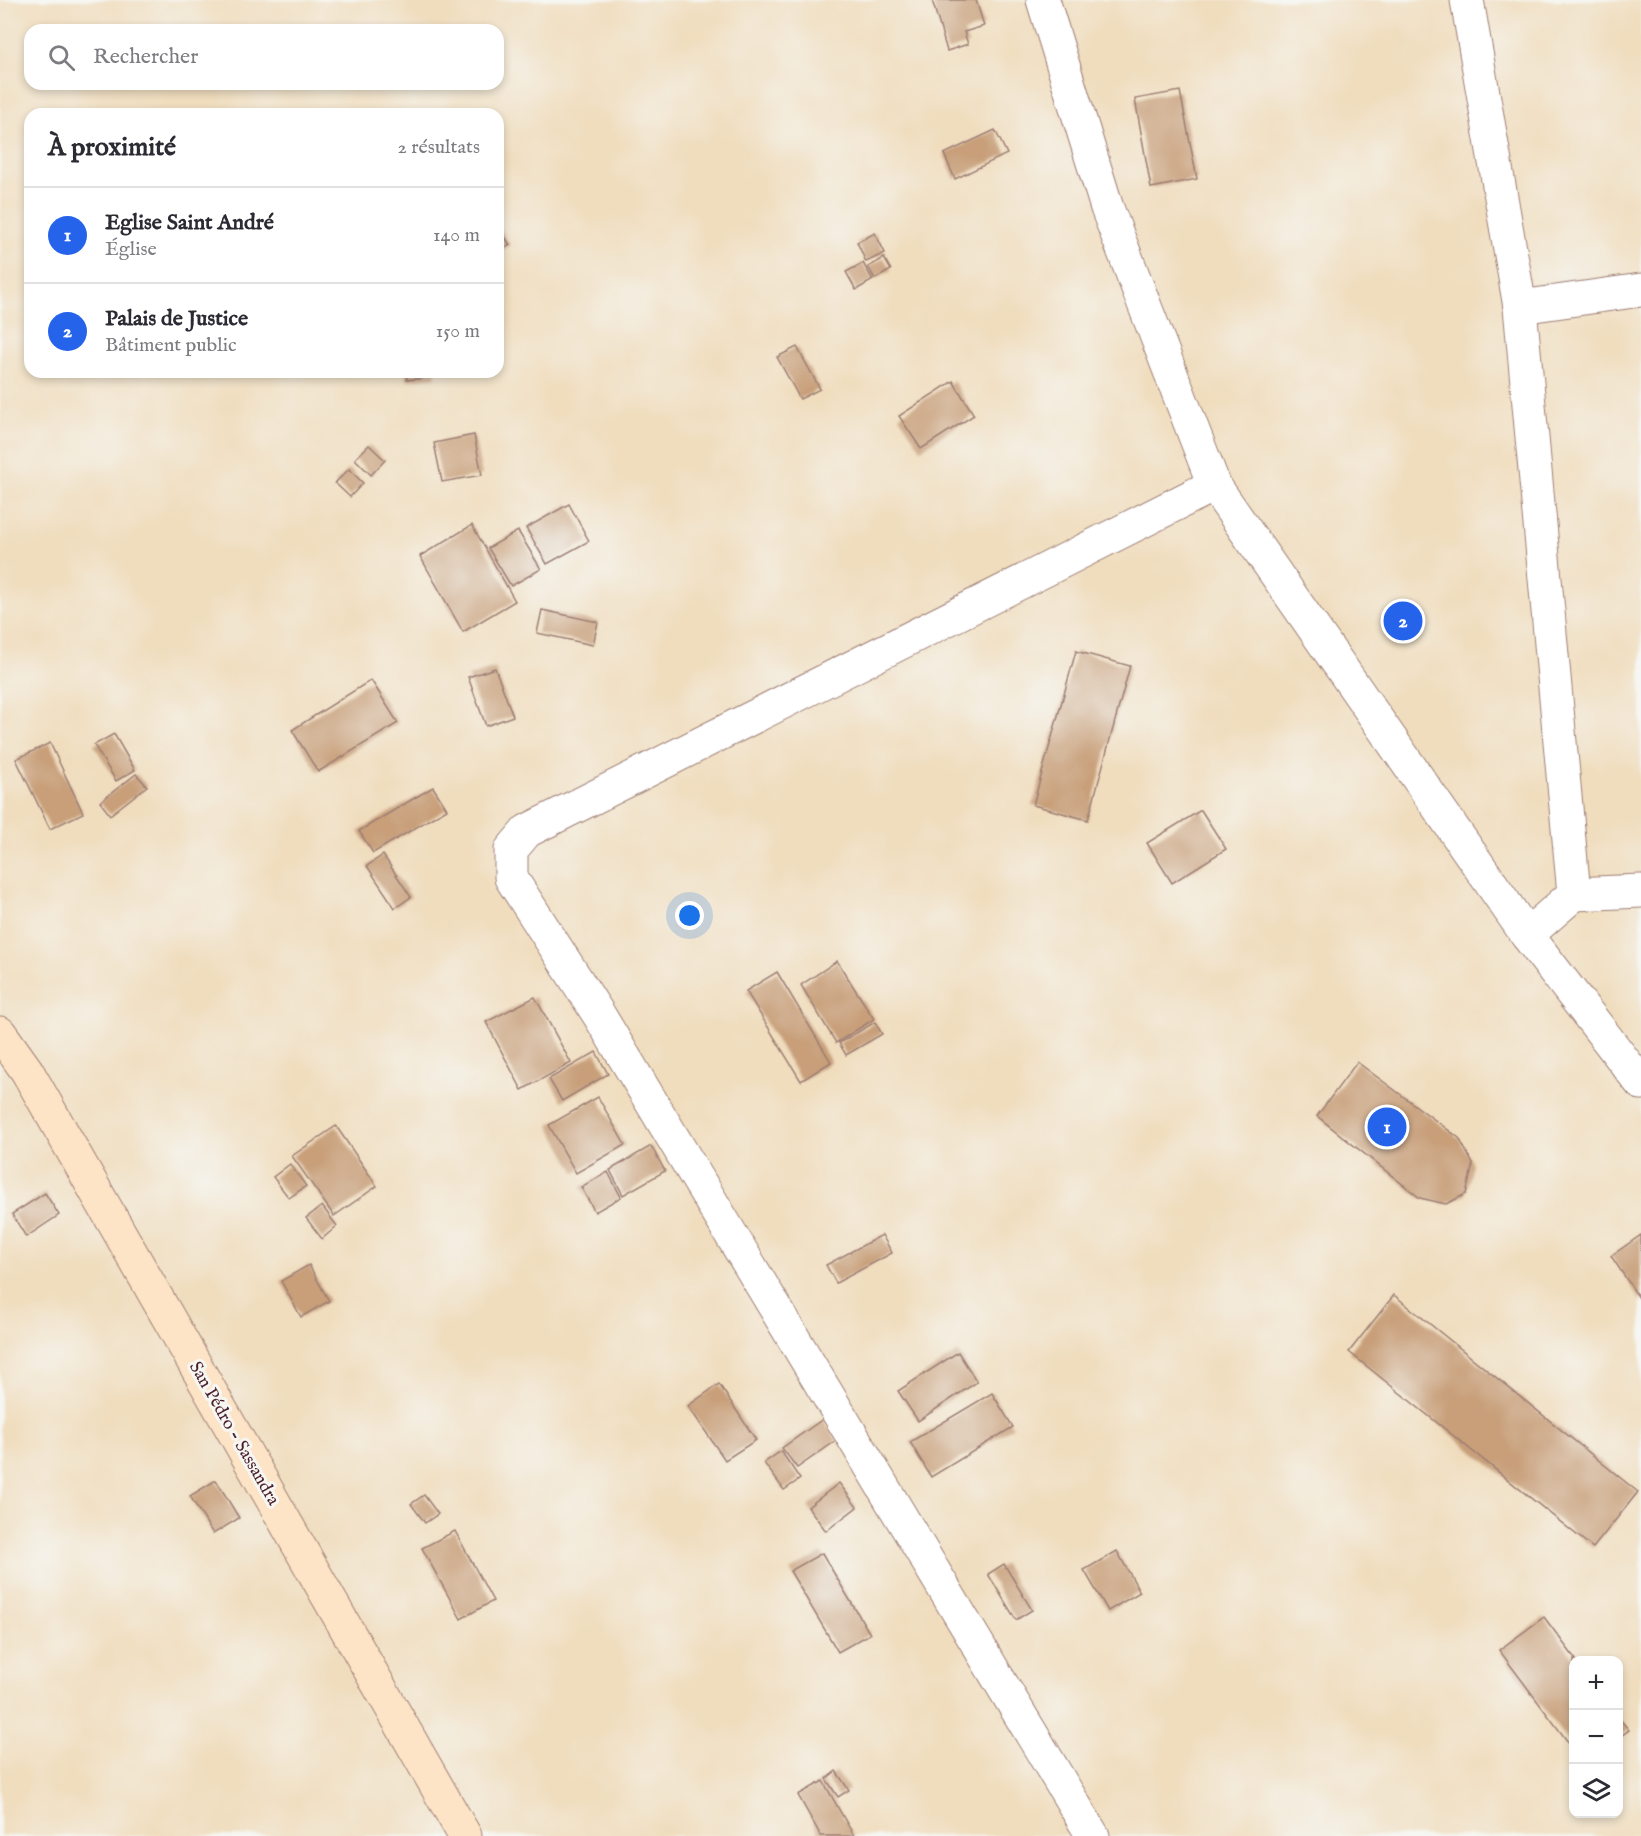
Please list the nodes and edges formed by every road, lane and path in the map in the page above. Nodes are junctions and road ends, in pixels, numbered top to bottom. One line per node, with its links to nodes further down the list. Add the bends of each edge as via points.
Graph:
1 (1043, 0): 5 (street, via 1107,208)
2 (1467, 0): 4 (street)
3 (1641, 290): 4 (street)
4 (1520, 307): 7 (street)
5 (1214, 485): 8 (street); 12 (street, via 527,831 511,850 511,878 599,1015)
6 (1641, 891): 7 (street)
7 (1574, 894): 8 (street)
8 (1527, 935): 10 (street)
9 (0, 1033): 11 (main road, San Pédro - Sassandra, via 33,1081)
10 (1641, 1083)
11 (465, 1836)
12 (1093, 1836)

